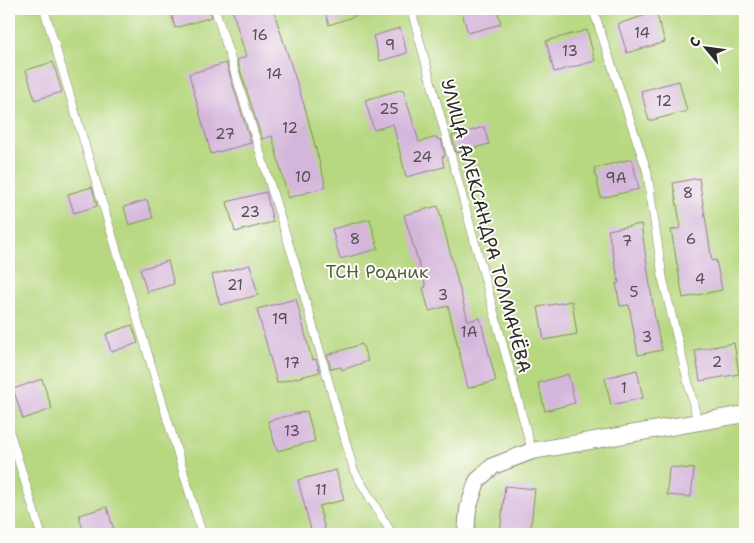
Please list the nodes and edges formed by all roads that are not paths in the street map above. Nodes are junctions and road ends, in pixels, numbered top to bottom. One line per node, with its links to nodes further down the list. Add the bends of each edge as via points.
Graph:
1 (44, 9): 10 (lane)
2 (215, 9): 11 (lane, via 296,267 354,471)
3 (411, 9): 8 (lane, УЛИЦА АЛЕКСАНДРА ТОЛМАЧЁВА)
4 (593, 9): 6 (lane, via 647,171 663,280)
5 (745, 414): 6 (street)
6 (698, 423): 8 (street)
7 (9, 430): 9 (lane)
8 (532, 451): 12 (street, via 493,466 477,481 468,509)
9 (41, 534)
10 (202, 534)
11 (392, 534)
12 (466, 534)

